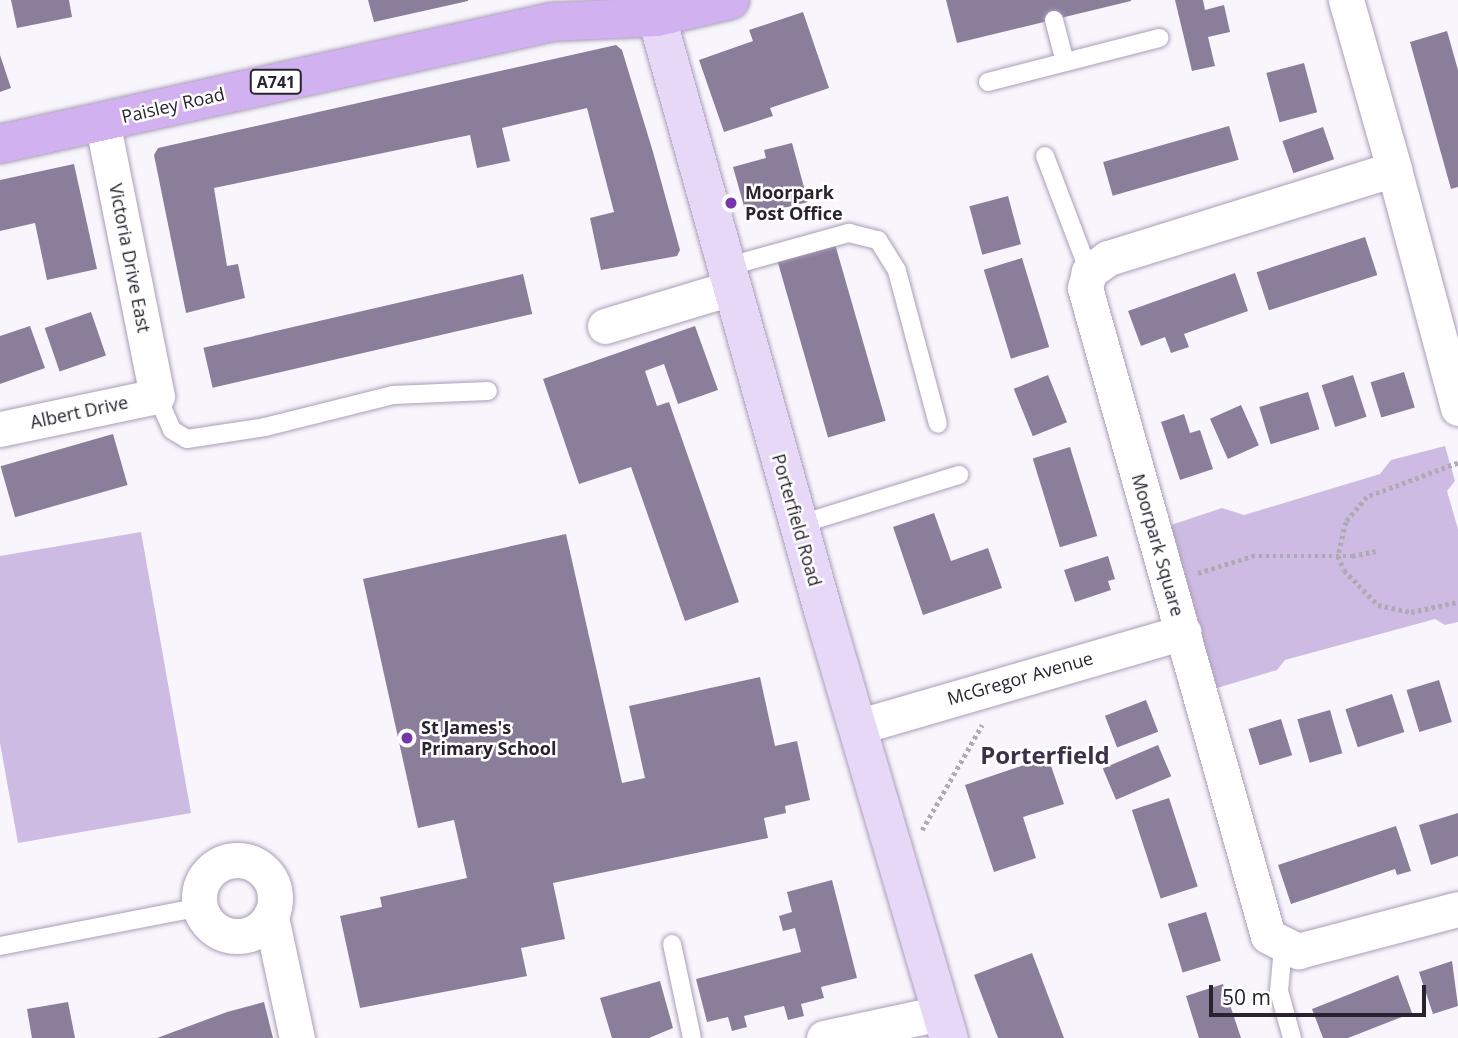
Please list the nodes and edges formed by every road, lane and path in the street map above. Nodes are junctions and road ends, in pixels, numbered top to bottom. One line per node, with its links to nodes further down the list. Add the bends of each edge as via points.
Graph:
1 (601, 0): 5 (main road, Paisley Road / A741)
2 (730, 0): 4 (main road, Paisley Road / A741)
3 (1346, 0): 13 (street)
4 (654, 8): 5 (main road, Paisley Road / A741); 15 (street, Porterfield Road)
5 (548, 11): 10 (main road, Paisley Road / A741)
6 (1054, 20): 8 (lane)
7 (1159, 38): 8 (lane)
8 (1065, 62): 9 (lane)
9 (988, 82)
10 (102, 121): 11 (main road, Paisley Road / A741); 18 (street, Victoria Drive East)
11 (0, 144)
12 (1045, 156): 14 (lane)
13 (1394, 169): 14 (street, via 1108,258); 19 (street)
14 (1089, 272): 27 (street, Moorpark Square, via 1086,288)
15 (728, 278): 16 (street); 20 (lane, via 849,233 878,240 897,271); 24 (street, Porterfield Road)
16 (605, 326)
17 (488, 391): 18 (lane, via 393,395 265,427 187,439 172,430)
18 (157, 396): 21 (street, Albert Drive)
19 (1458, 408)
20 (938, 424)
21 (0, 429)
22 (1458, 463): 26 (path, via 1367,497 1346,522)
23 (959, 475): 24 (lane)
24 (798, 524): 31 (street, Porterfield Road)
25 (1375, 551): 26 (path)
26 (1338, 556): 27 (path, via 1252,556); 28 (path, via 1344,570 1378,605 1411,612)
27 (1167, 583): 29 (street, Moorpark Square)
28 (1458, 602)
29 (1183, 632): 30 (street, McGregor Avenue); 38 (street, Moorpark Square, via 1268,936)
30 (1006, 682): 31 (street, McGregor Avenue); 32 (path)
31 (857, 727): 32 (street, Porterfield Road)
32 (900, 871): 39 (street, Porterfield Road)
33 (200, 907): 35 (street, via 214,929 239,937 252,934); 35 (street, via 208,872 229,860 242,859 254,863 272,880 276,905); 37 (lane)
34 (1458, 909): 38 (street, via 1298,951)
35 (271, 917): 40 (street)
36 (672, 944): 41 (lane)
37 (0, 946)
38 (1283, 947): 43 (lane, via 1279,990)
39 (945, 1025): 42 (street)
40 (297, 1038)
41 (692, 1038)
42 (824, 1038)
43 (1292, 1038)

